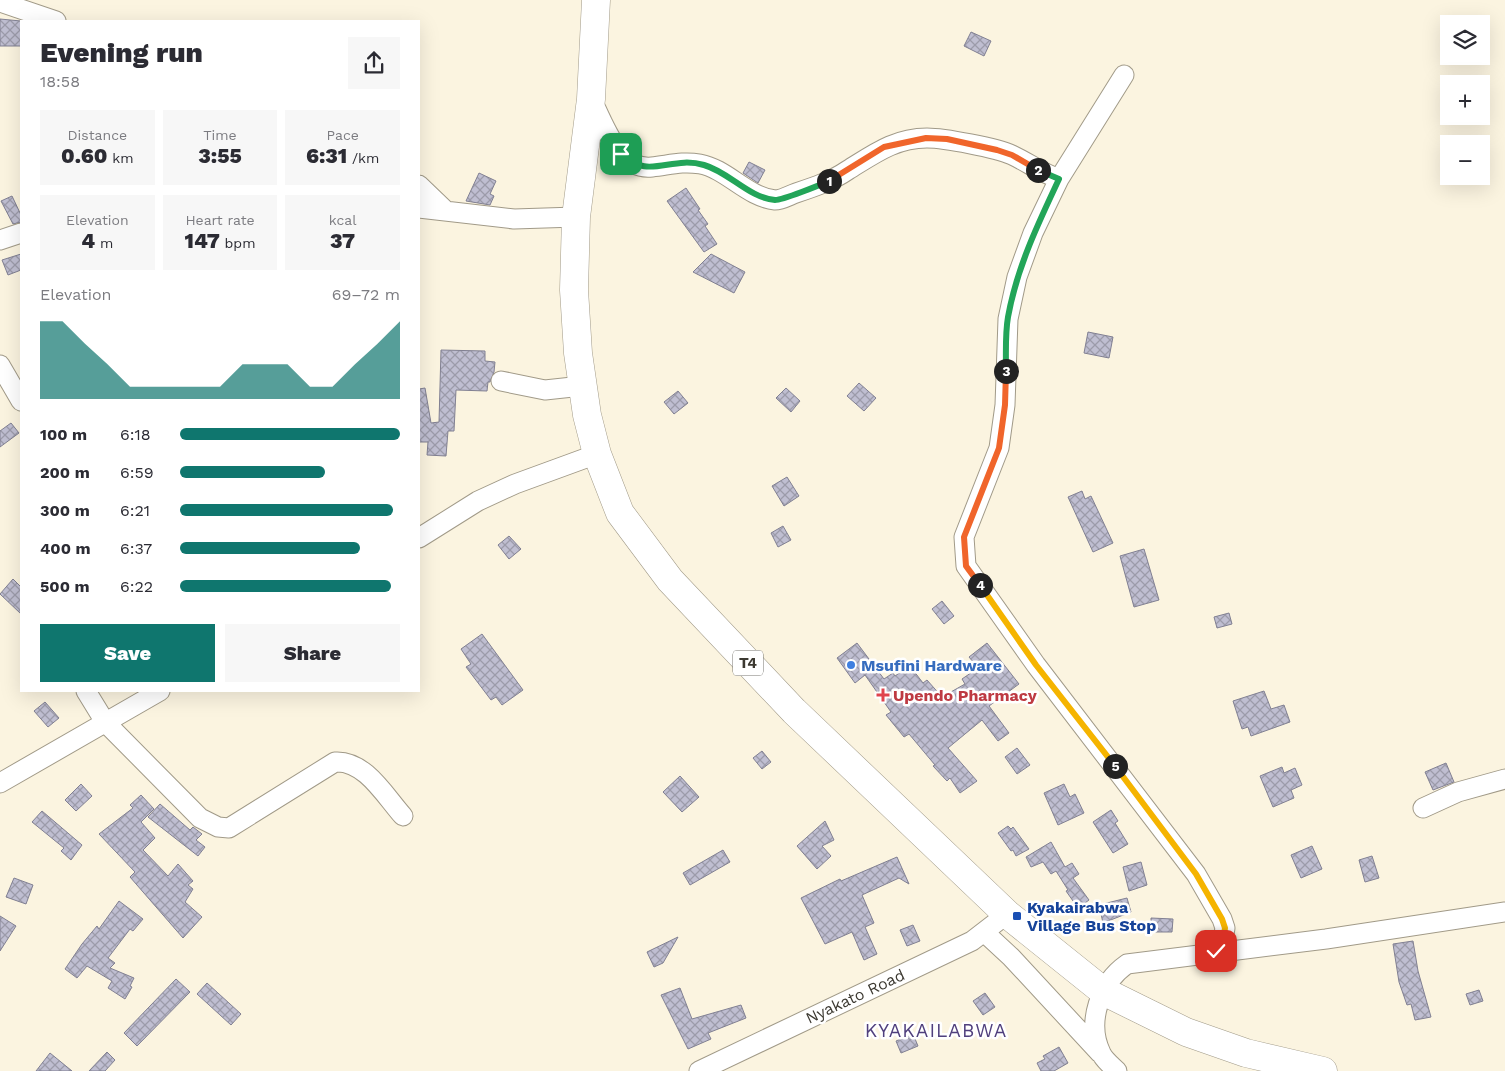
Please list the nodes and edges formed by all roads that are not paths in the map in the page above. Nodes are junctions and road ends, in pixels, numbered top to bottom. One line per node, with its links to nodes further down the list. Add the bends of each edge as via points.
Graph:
1 (596, 0): 5 (highway, T4)
2 (3, 2): 3 (street)
3 (53, 20)
4 (1124, 74): 6 (street)
5 (591, 99): 6 (street, via 614,144 635,166 642,168 684,161 704,165 765,198 778,200 830,180 884,147 926,138 947,139 997,150); 10 (highway, T4)
6 (1059, 179): 29 (street, via 1033,233 1017,277 1008,319 1005,405 999,448 964,537 966,566 1036,665 1196,874 1225,928 1223,940)
7 (420, 186): 9 (street)
8 (420, 208): 9 (street)
9 (445, 210): 10 (street, via 514,219)
10 (576, 216): 15 (highway, T4, via 574,290)
11 (20, 233): 12 (street)
12 (0, 240)
13 (0, 365): 16 (street)
14 (501, 381): 15 (street, via 544,390)
15 (582, 386): 17 (highway, T4)
16 (20, 399)
17 (597, 454): 18 (street, via 478,501); 27 (highway, T4, via 620,514 670,580 794,711)
18 (420, 537)
19 (87, 692): 21 (street)
20 (158, 692): 21 (street)
21 (106, 722): 23 (street); 25 (street, via 200,818 218,827 228,828 335,762 345,761 361,769)
22 (1505, 778): 24 (street, via 1458,792)
23 (0, 783)
24 (1423, 808)
25 (403, 816)
26 (1505, 912): 29 (street, via 1326,939)
27 (1007, 914): 28 (street, Nyakato Road); 30 (highway, T4)
28 (984, 932): 31 (street); 32 (street, Nyakato Road, via 972,941)
29 (1216, 951): 30 (street, via 1127,964 1116,972)
30 (1103, 991): 31 (street, via 1095,1016); 34 (highway, T4, via 1195,1035 1246,1053)
31 (1101, 1054): 33 (street)
32 (699, 1071)
33 (1117, 1071)
34 (1323, 1071)

